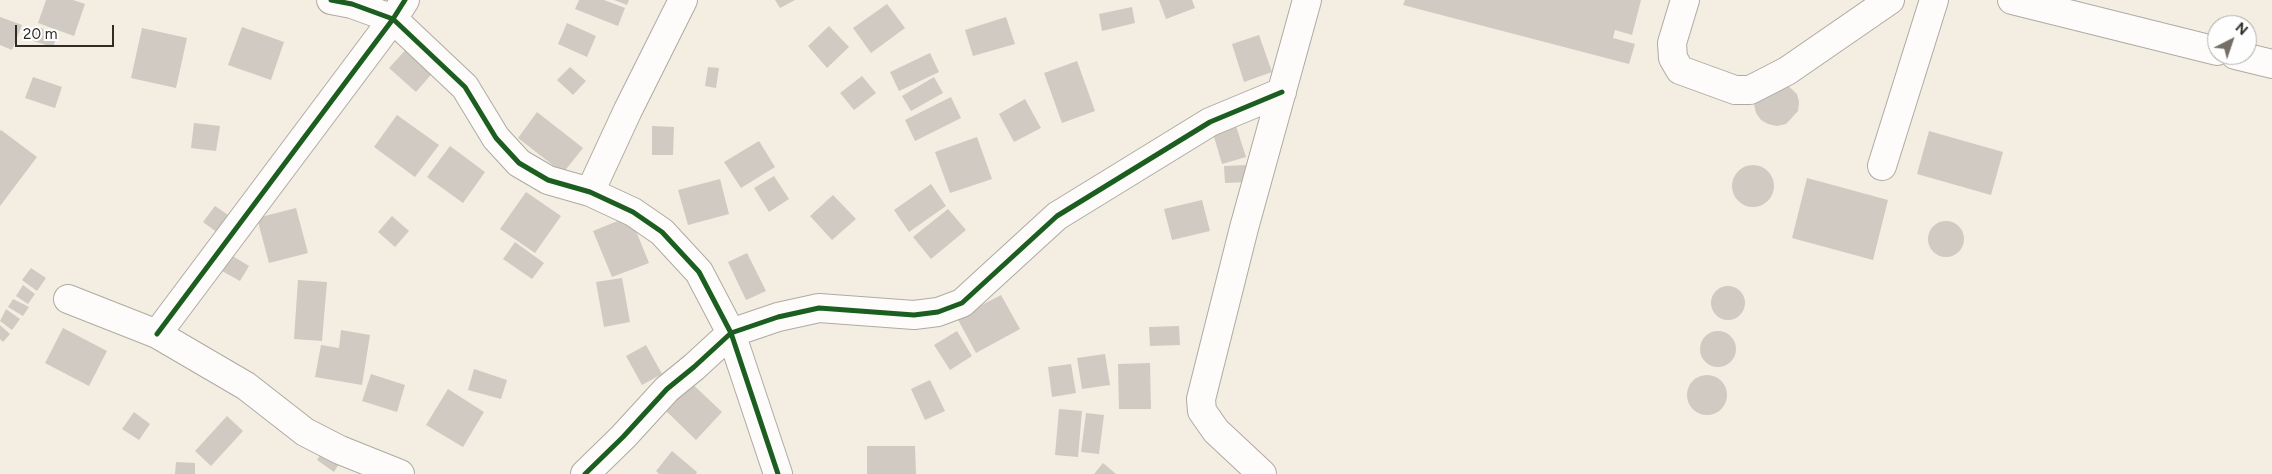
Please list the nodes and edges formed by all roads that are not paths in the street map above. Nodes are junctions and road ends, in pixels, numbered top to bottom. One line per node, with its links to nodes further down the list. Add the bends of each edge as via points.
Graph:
1 (331, 0): 8 (street)
2 (683, 0): 14 (street)
3 (1307, 0): 12 (street)
4 (1685, 0): 5 (street, via 1672,43 1673,58 1680,70 1735,90 1750,90 1787,71)
5 (1890, 0)
6 (1934, 0): 13 (street)
7 (2012, 0): 9 (street)
8 (399, 10): 14 (street, via 465,87 496,138 519,163 548,180); 17 (street)
9 (2207, 49)
10 (2257, 60): 11 (street)
11 (2272, 64)
12 (1282, 92): 16 (street, via 1210,122 1057,216 962,303 938,312 914,315 819,308 778,316); 21 (street, via 1201,399 1202,411 1216,431)
13 (1882, 166)
14 (590, 192): 16 (street, via 633,212 662,232 699,272)
15 (68, 299): 17 (street)
16 (731, 333): 19 (street, via 666,388 623,438); 20 (street)
17 (158, 334): 18 (street, via 246,386 305,432)
18 (400, 474)
19 (586, 474)
20 (778, 474)
21 (1262, 474)

